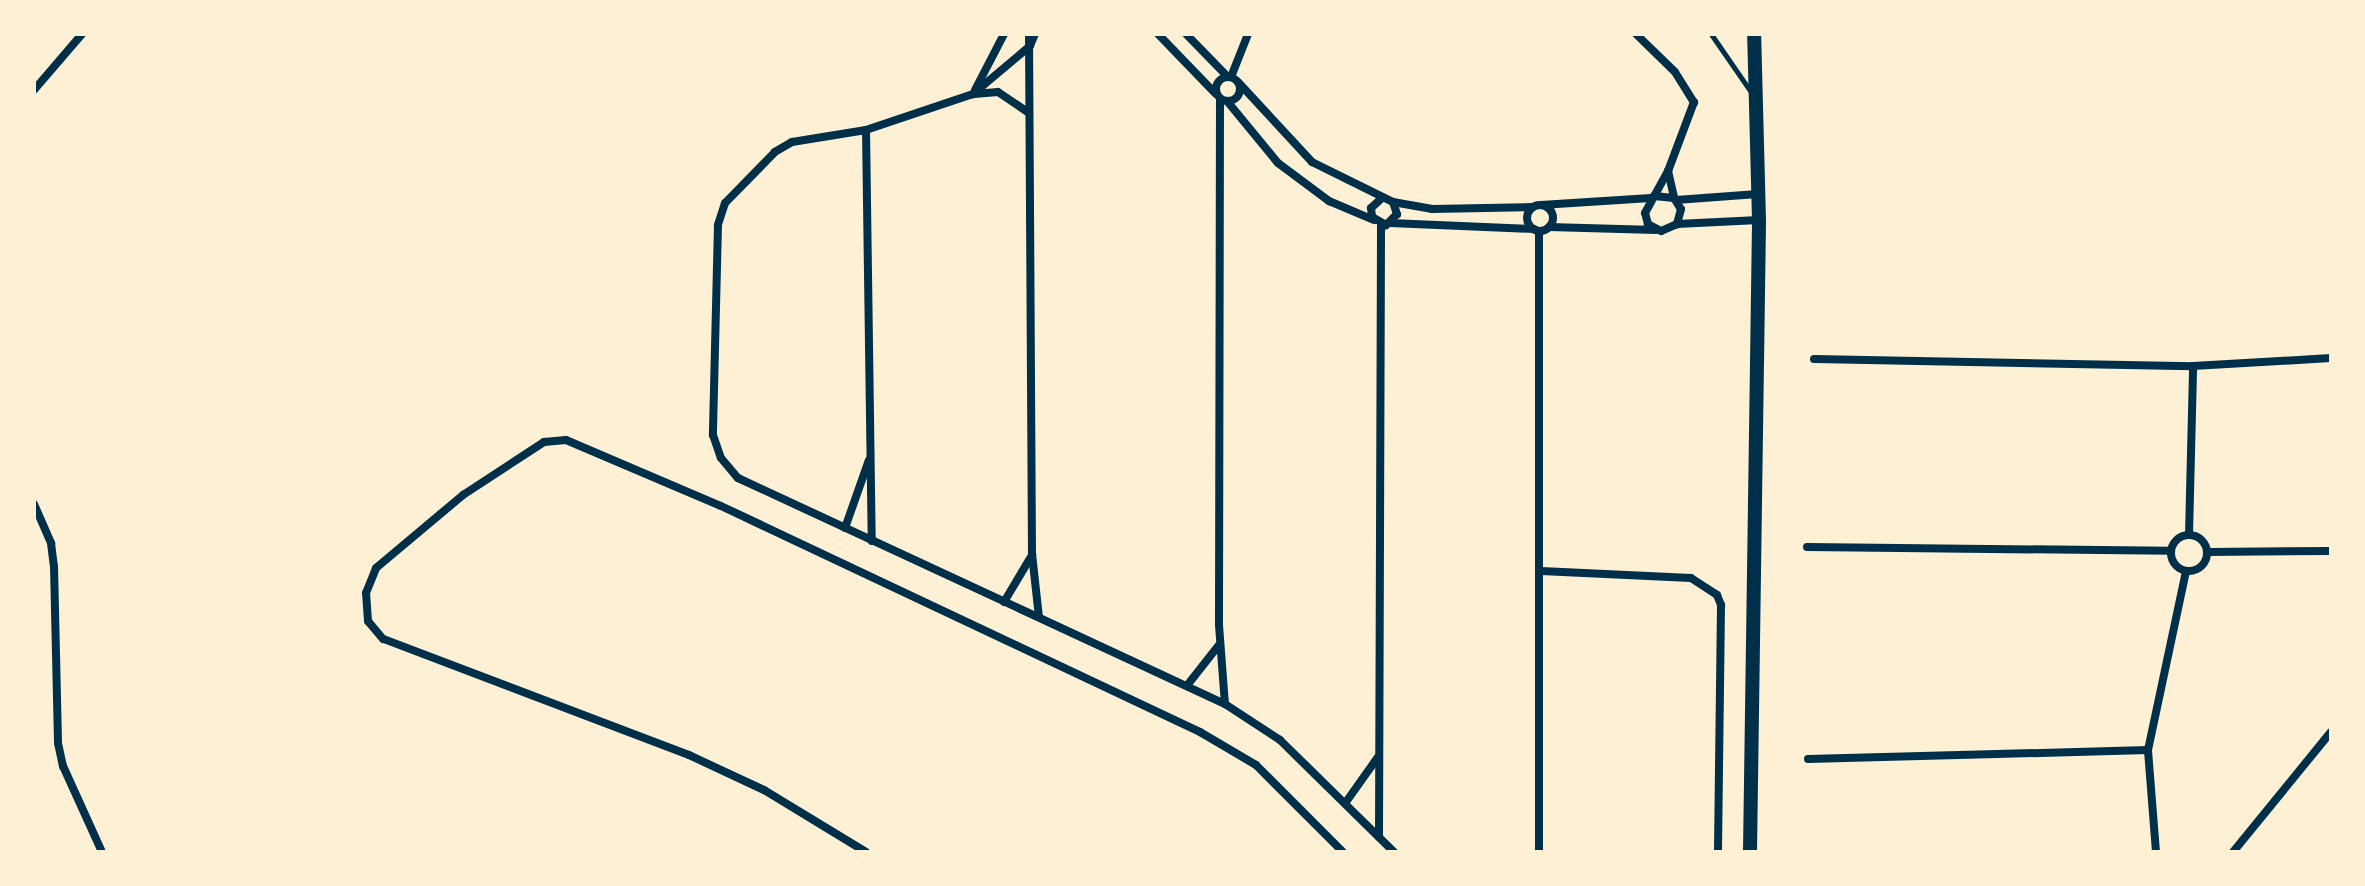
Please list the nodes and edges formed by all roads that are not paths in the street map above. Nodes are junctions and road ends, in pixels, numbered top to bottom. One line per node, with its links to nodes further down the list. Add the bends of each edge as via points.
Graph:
1 (82, 34): 13 (street)
2 (1004, 34): 14 (street)
3 (1029, 34): 11 (street)
4 (1035, 34): 11 (street)
5 (1158, 34): 16 (street)
6 (1186, 34): 12 (street)
7 (1248, 34): 12 (street)
8 (1636, 34): 19 (street, via 1675,72 1694,102)
9 (1711, 34): 15 (lane)
10 (1754, 34): 15 (street)
11 (1030, 46): 14 (street); 17 (street)
12 (1232, 78): 16 (street, via 1217,82); 16 (street, via 1239,94); 22 (street, via 1312,162)
13 (34, 90)
14 (973, 94): 17 (street, via 998,92); 18 (street)
15 (1753, 95): 20 (street)
16 (1221, 98): 27 (street, via 1278,163 1329,201); 49 (street)
17 (1028, 112): 44 (street)
18 (866, 130): 35 (street); 37 (street, via 830,132 775,152 725,203 718,225 713,435 721,458 738,478)
19 (1668, 171): 21 (street); 23 (street)
20 (1758, 194): 23 (street); 26 (street)
21 (1653, 197): 23 (street); 25 (street); 31 (street, via 1645,219)
22 (1381, 199): 24 (street); 27 (street, via 1371,208)
23 (1675, 199): 28 (street, via 1681,209)
24 (1393, 202): 25 (street, via 1432,209); 27 (street, via 1397,214)
25 (1537, 206): 29 (street, via 1551,212); 30 (street, via 1528,218)
26 (1759, 220): 28 (street); 65 (street)
27 (1382, 223): 30 (street); 54 (street)
28 (1677, 224): 31 (street)
29 (1549, 227): 30 (street); 31 (street)
30 (1536, 230): 45 (street)
31 (1657, 230)
32 (2331, 358): 34 (street)
33 (1814, 359): 34 (street)
34 (2193, 366): 38 (street)
35 (871, 452): 37 (street); 39 (street)
36 (34, 504): 59 (street, via 51,543 54,566 58,743)
37 (845, 528): 39 (street)
38 (2189, 535): 41 (street, via 2179,538); 43 (street, via 2200,539)
39 (872, 541): 47 (street)
40 (1807, 547): 41 (street)
41 (2171, 551): 46 (street, via 2175,564)
42 (2331, 551): 43 (street)
43 (2207, 552): 46 (street, via 2203,565)
44 (1032, 554): 47 (street); 48 (street)
45 (1541, 571): 63 (street); 64 (street, via 1691,578 1717,595)
46 (2186, 571): 53 (street)
47 (1004, 602): 48 (street)
48 (1039, 617): 50 (street)
49 (1220, 644): 50 (street); 51 (street)
50 (1189, 683): 51 (street)
51 (1225, 704): 56 (street, via 1280,740)
52 (2331, 732): 68 (street)
53 (2148, 750): 55 (street); 57 (street)
54 (1378, 756): 56 (street); 58 (street)
55 (1808, 759)
56 (1346, 802): 58 (street)
57 (2156, 834): 66 (street); 67 (street)
58 (1379, 837): 62 (street)
59 (102, 852)
60 (866, 852): 61 (street, via 764,790 689,755 383,639 368,621 366,593 376,568 463,495 544,442 566,440 721,506 1200,732 1256,765)
61 (1343, 852)
62 (1394, 852)
63 (1539, 852)
64 (1718, 852)
65 (1750, 852)
66 (2156, 852)
67 (2162, 852)
68 (2233, 852)

